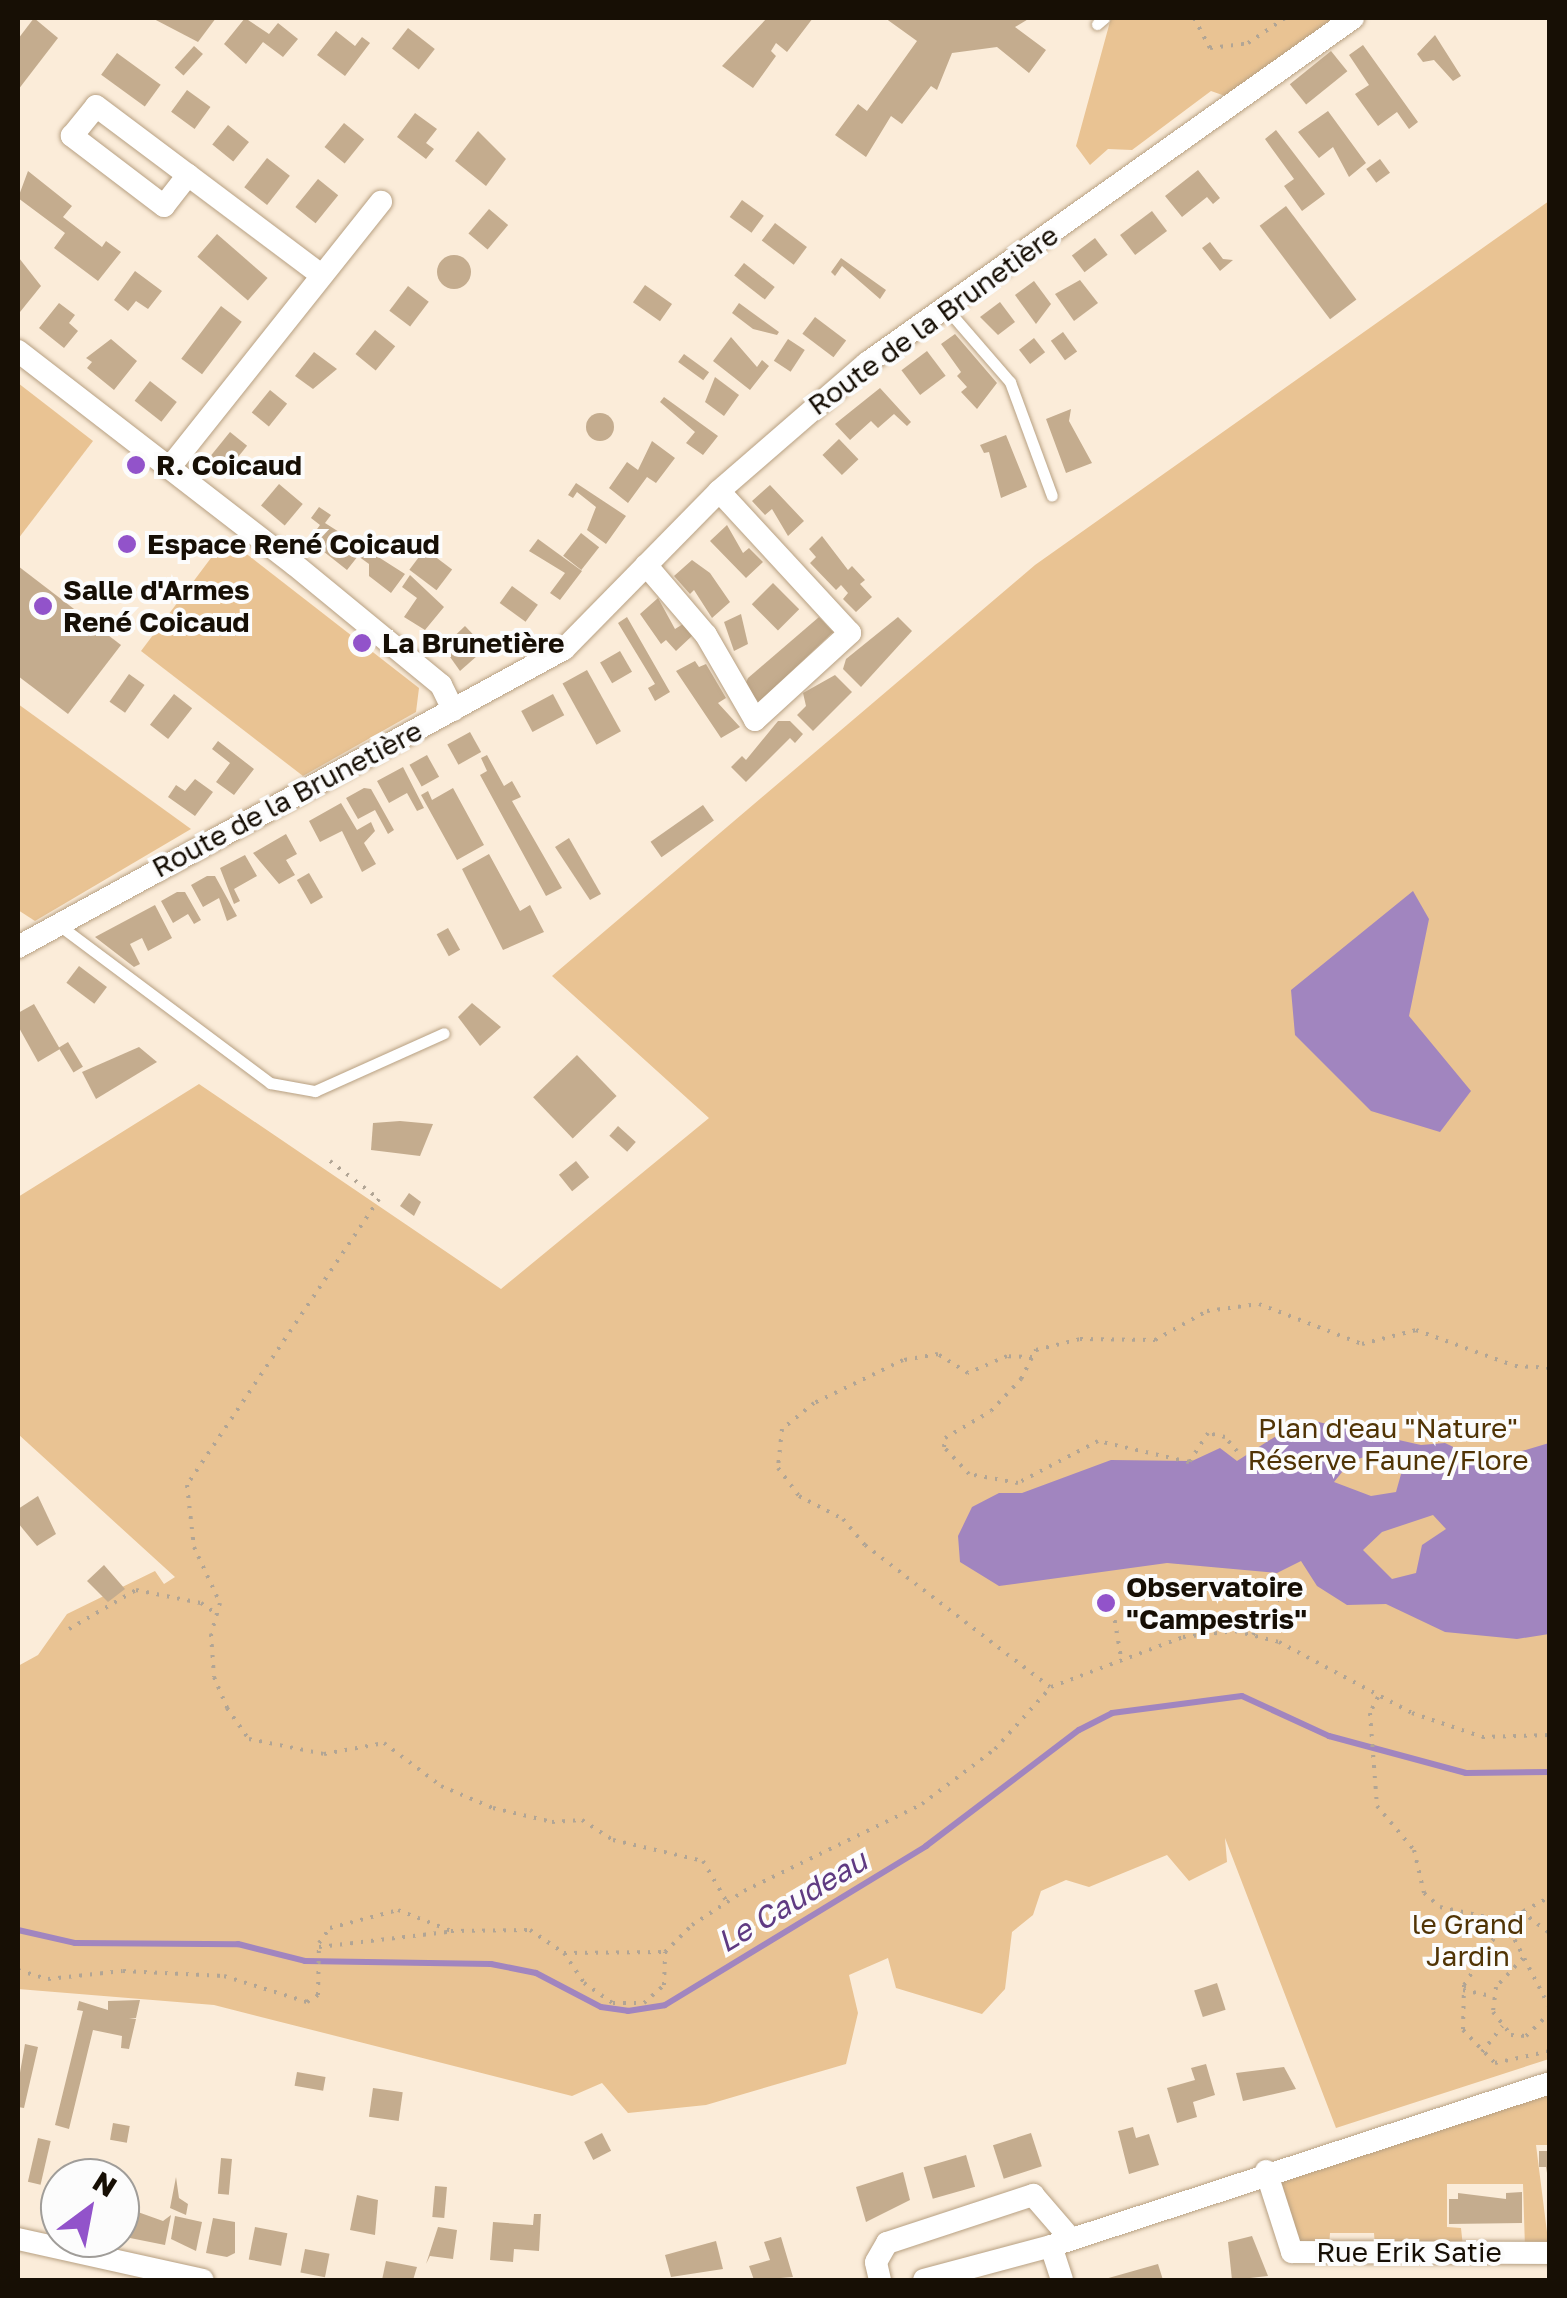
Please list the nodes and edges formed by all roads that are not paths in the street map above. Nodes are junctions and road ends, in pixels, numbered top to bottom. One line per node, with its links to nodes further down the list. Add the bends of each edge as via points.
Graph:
1 (1353, 18): 5 (street, Route de la Brunetière)
2 (188, 175): 2 (street, via 164,206 72,136 96,106); 4 (street)
3 (381, 202): 4 (street)
4 (321, 275): 7 (street)
5 (946, 308): 8 (street, Route de la Brunetière, via 867,363); 9 (lane, via 1010,382)
6 (18, 351): 7 (street)
7 (170, 467): 11 (street, via 440,685)
8 (719, 491): 10 (street, Route de la Brunetière); 10 (street, via 850,633 755,720 706,635)
9 (1052, 496)
10 (646, 565): 11 (street, Route de la Brunetière, via 564,648)
11 (453, 710): 12 (street, Route de la Brunetière)
12 (59, 925): 13 (street, Route de la Brunetière); 14 (lane, via 270,1082 315,1092)
13 (18, 948)
14 (444, 1033)
15 (1550, 2083): 16 (street)
16 (1266, 2171): 18 (street); 19 (street, Rue Erik Satie, via 1292,2252)
17 (18, 2239): 20 (street)
18 (1061, 2242): 21 (street, via 1033,2196 887,2242 876,2262); 22 (street); 23 (street)
19 (1550, 2254)
20 (203, 2280)
21 (880, 2280)
22 (924, 2280)
23 (1062, 2280)

